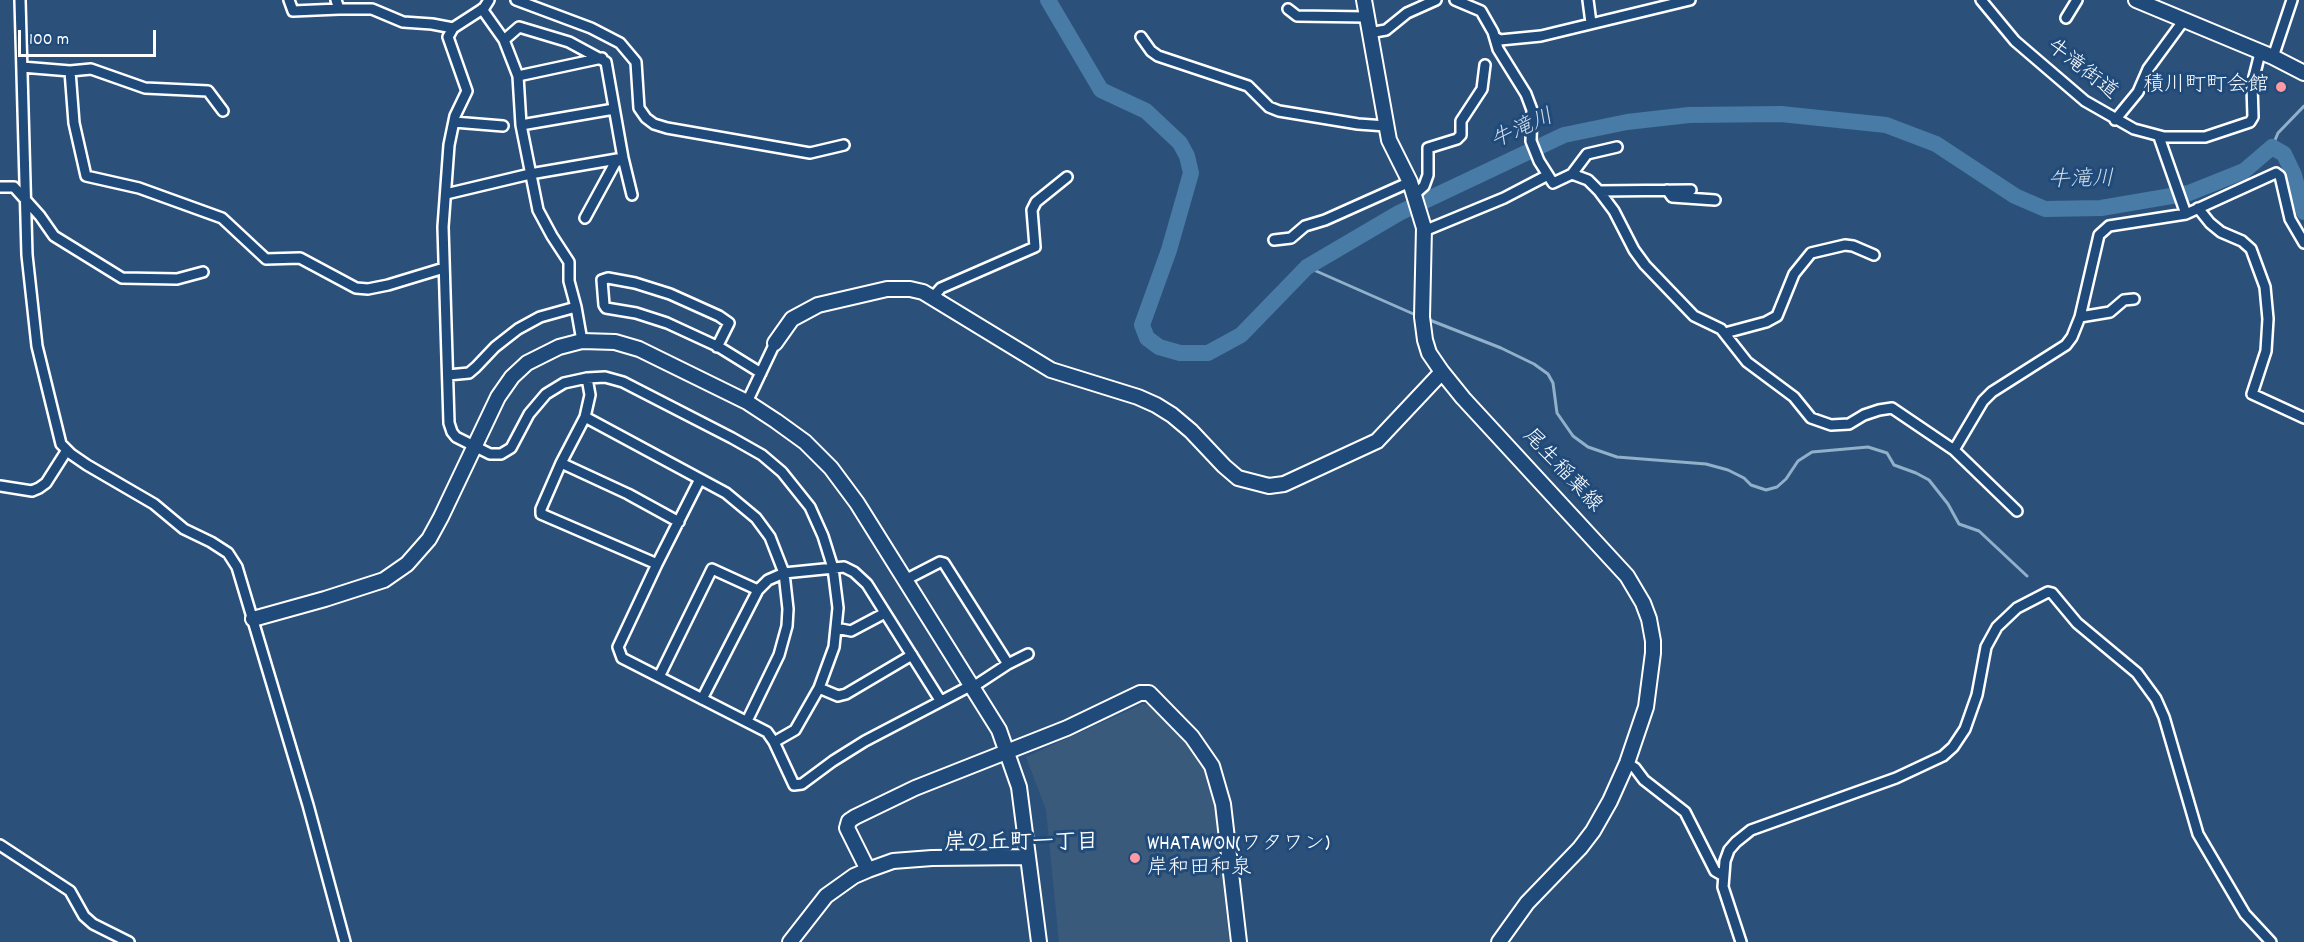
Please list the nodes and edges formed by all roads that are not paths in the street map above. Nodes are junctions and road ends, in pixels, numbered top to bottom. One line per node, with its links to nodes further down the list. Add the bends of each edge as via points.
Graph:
1 (20, 0): 32 (street)
2 (289, 0): 16 (street, via 293,10)
3 (489, 0): 17 (street)
4 (516, 0): 44 (street, via 620,43 636,62 639,108 654,124 810,153)
5 (1364, 0): 20 (street, 尾生稲葉線)
6 (1436, 0): 25 (street, via 1407,13 1386,30)
7 (1455, 0): 19 (street)
8 (1483, 0): 19 (street)
9 (1588, 0): 23 (street)
10 (1690, 0): 23 (street)
11 (1981, 0): 38 (street, 牛滝街道, via 2015,41 2085,101)
12 (2077, 0): 21 (street)
13 (2136, 0): 15 (street)
14 (2292, 0): 29 (street)
15 (2157, 4): 22 (street)
16 (337, 5): 24 (street, via 372,9 403,22)
17 (482, 9): 24 (street); 28 (street)
18 (1288, 9): 20 (street, via 1297,16)
19 (1481, 11): 27 (street)
20 (1366, 17): 25 (street, 尾生稲葉線)
21 (2066, 18)
22 (2184, 20): 29 (street); 38 (street, via 2148,69 2138,92)
23 (1591, 23): 27 (street, via 1541,36 1500,40)
24 (453, 28): 39 (street, via 448,37 467,91)
25 (1369, 33): 42 (street, 尾生稲葉線)
26 (1141, 37): 42 (street, via 1158,56 1248,86 1269,107 1279,111)
27 (1495, 37): 49 (street, via 1498,49 1526,94 1532,110 1531,141)
28 (504, 40): 30 (street, via 519,27 569,42); 35 (street)
29 (2266, 55): 34 (street); 43 (street, 牛滝街道, via 2252,86 2250,122 2205,137)
30 (602, 58): 35 (street); 36 (street)
31 (1485, 64): 52 (street, via 1482,89 1461,121 1461,135 1428,148 1424,186)
32 (22, 67): 33 (street); 59 (street)
33 (70, 71): 37 (street, via 91,69 146,88 208,91); 67 (street, via 74,123 86,176 139,188 222,218 266,259 300,258 356,288 368,290)
34 (2304, 73)
35 (518, 76): 40 (street)
36 (614, 109): 40 (street); 46 (street)
37 (223, 111)
38 (2115, 120): 43 (street, 牛滝街道)
39 (454, 122): 41 (street); 56 (street)
40 (521, 125): 47 (street)
41 (503, 126)
42 (1386, 126): 52 (street, 尾生稲葉線)
43 (2159, 136): 61 (street)
44 (844, 146)
45 (1617, 147): 48 (street, via 1587,154)
46 (623, 158): 47 (street); 57 (street); 62 (street, via 615,163)
47 (530, 174): 56 (street); 71 (street, via 538,210 569,262)
48 (1572, 174): 49 (street, via 1553,183); 55 (street)
49 (1548, 175): 63 (street, via 1504,198)
50 (1067, 177): 69 (street, via 1036,202 1032,210 1035,247 941,288)
51 (0, 187): 59 (street, via 14,187)
52 (1412, 189): 63 (street, 尾生稲葉線); 64 (street, via 1305,226 1291,238)
53 (1667, 190): 54 (street); 55 (street); 58 (street, via 1672,197)
54 (1691, 190)
55 (1599, 191): 73 (street, via 1634,250 1660,281 1695,316)
56 (446, 194): 67 (street)
57 (632, 195)
58 (1715, 200)
59 (27, 202): 68 (street, via 54,236 122,278 177,279); 85 (street, via 27,255 37,346 61,444)
60 (2198, 208): 61 (street); 65 (street, via 2276,173 2290,219); 83 (street, via 2221,232 2251,249 2265,287 2266,351 2252,394)
61 (2186, 214): 72 (street, via 2109,226 2102,231)
62 (585, 218)
63 (1424, 230): 77 (street, 尾生稲葉線, via 1422,318 1429,353)
64 (1274, 240)
65 (2304, 243)
66 (1874, 255): 73 (street, via 1845,245 1811,253 1794,274 1776,316)
67 (444, 268): 79 (street)
68 (203, 272)
69 (933, 297): 75 (street, via 910,289 886,289 818,305 792,319); 77 (street, via 1051,370 1156,405 1191,431 1238,478 1269,486 1284,484 1377,441)
70 (2134, 299): 72 (street, via 2124,300 2110,312)
71 (576, 307): 74 (street); 79 (street, via 540,317 518,329 469,373)
72 (2080, 317): 86 (street, via 2066,345 2008,380 1983,401)
73 (1725, 333): 86 (street, via 1747,362 1794,397 1811,418 1831,425 1850,424 1864,415 1892,408)
74 (582, 342): 81 (street, via 602,340 628,345); 84 (street, via 559,347 527,363 498,397)
75 (775, 343): 78 (street)
76 (717, 346): 76 (street, via 652,317 606,308 602,280 635,283 719,316 729,323); 78 (street)
77 (1442, 372): 111 (street, 尾生稲葉線, via 1622,570 1643,603 1653,653 1646,707)
78 (761, 373): 81 (street)
79 (448, 375): 84 (street, via 452,432)
80 (587, 378): 82 (street, via 590,395); 84 (street, via 564,383 546,394 529,414 511,448 501,454 490,454); 93 (street, via 623,382 762,455 782,472 810,507)
81 (747, 402): 95 (street, via 805,442 831,468)
82 (585, 417): 87 (street); 88 (street)
83 (2304, 418)
84 (474, 445): 98 (street, via 429,539 407,564 384,580)
85 (68, 450): 89 (street, via 39,489); 98 (street, via 154,504 184,529 228,553 237,567)
86 (1954, 450): 90 (street)
87 (561, 463): 91 (street); 92 (street, via 542,514)
88 (700, 479): 91 (street); 94 (street, via 726,493 756,518 770,537)
89 (0, 486)
90 (2016, 511)
91 (679, 522): 92 (street)
92 (657, 564): 103 (street, via 618,647 622,658)
93 (833, 568): 94 (street); 97 (street, via 844,567 854,572 867,584); 99 (street)
94 (784, 573): 96 (street); 108 (street, via 787,626 779,655)
95 (905, 580): 102 (street, via 944,563); 104 (street)
96 (758, 590): 103 (street, via 712,569); 106 (street)
97 (885, 613): 99 (street, via 851,631); 101 (street)
98 (253, 619): 118 (street)
99 (836, 628): 105 (street, via 834,647)
100 (1028, 654): 102 (street)
101 (912, 655): 105 (street, via 846,694 838,696); 107 (street)
102 (1008, 664): 104 (street)
103 (659, 677): 106 (street)
104 (972, 686): 107 (street); 110 (street)
105 (819, 688): 109 (street, via 795,730)
106 (702, 699): 108 (street)
107 (940, 700): 109 (street, via 833,760 802,784 794,785)
108 (747, 721): 109 (street, via 767,732)
109 (774, 742)
110 (1008, 753): 113 (street, via 1019,787); 114 (street, via 915,788 849,821 847,828); 120 (street, via 1140,693 1149,693 1192,737 1212,766 1224,813)
111 (1627, 763): 115 (street, via 1684,812 1715,871); 121 (street, 尾生稲葉線, via 1593,831 1527,903)
112 (0, 845): 117 (street, via 70,891 93,924)
113 (1028, 857): 114 (street, via 893,861); 119 (street)
114 (868, 870): 116 (street, via 826,896)
115 (1722, 875): 122 (street); 123 (street, via 1729,850 1751,830 1896,778 1953,747 1965,729 1977,695 1986,647 1997,627 2017,608 2048,592 2077,623 2132,669 2156,699 2198,834 2246,914)
116 (796, 940)
117 (129, 942)
118 (345, 942)
119 (1039, 942)
120 (1239, 942)
121 (1499, 942)
122 (1741, 942)
123 (2271, 942)

